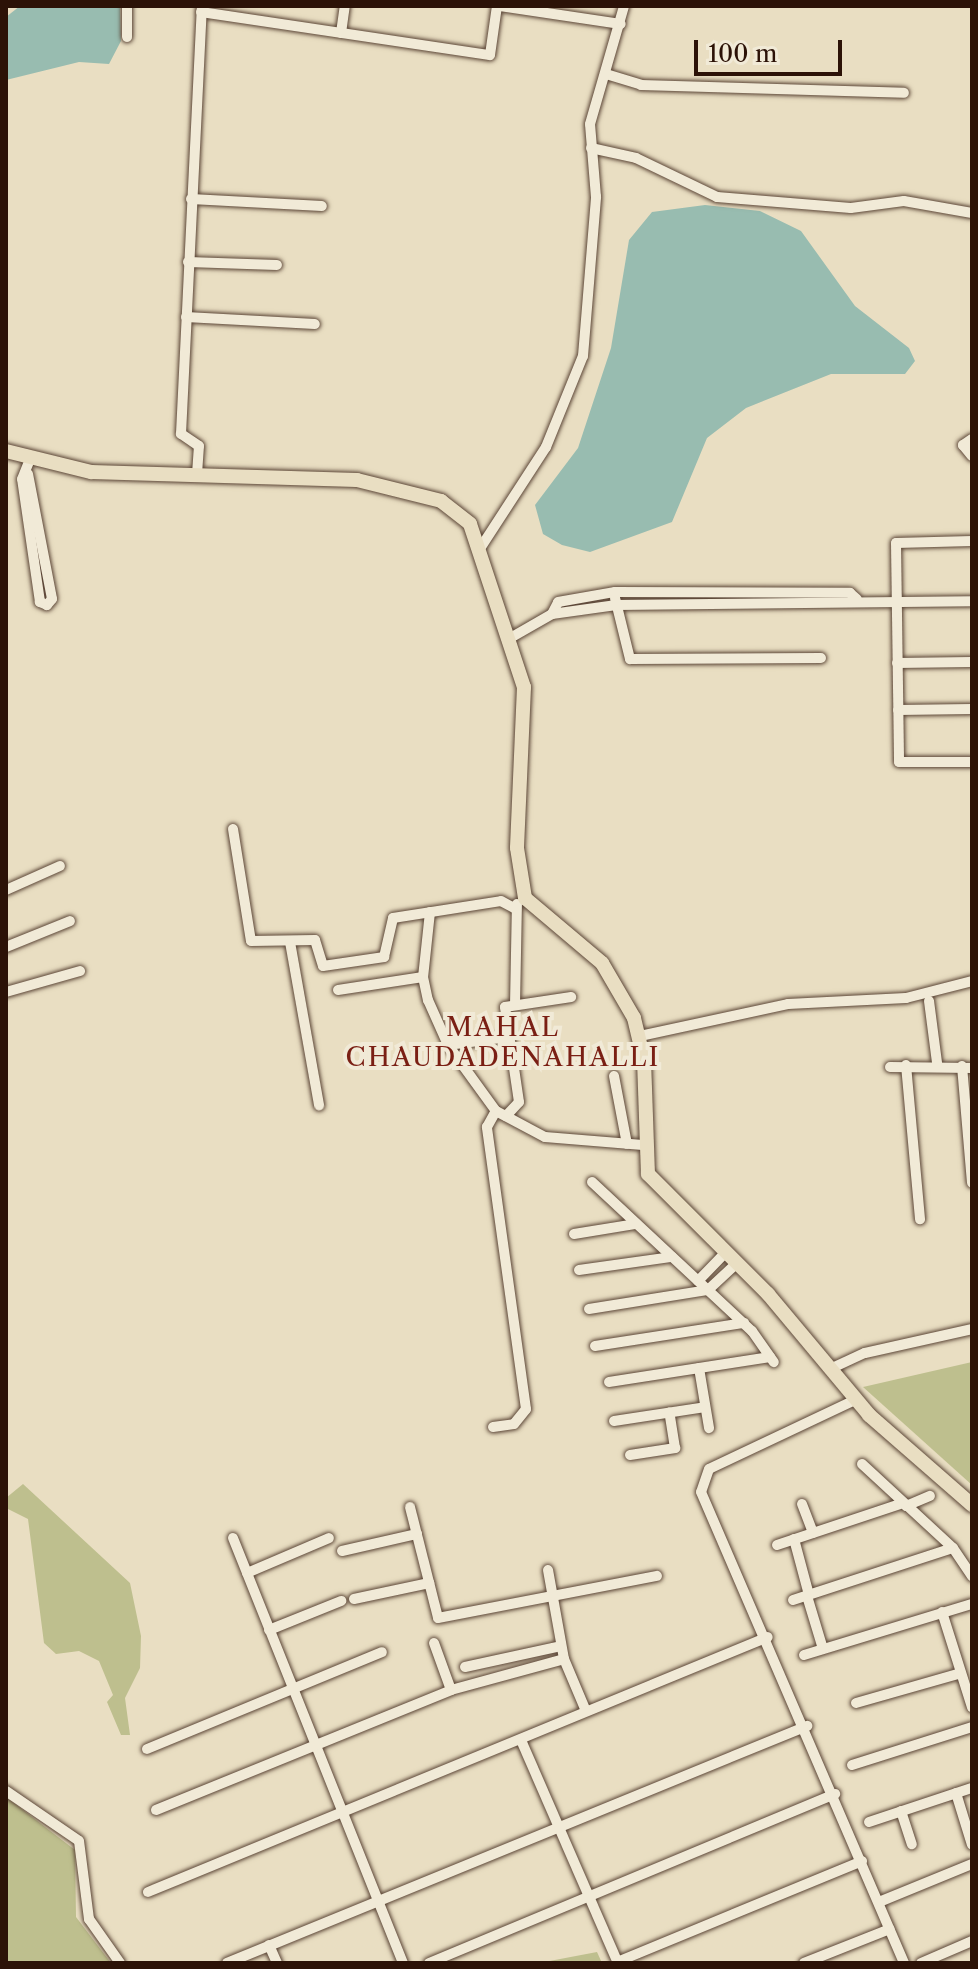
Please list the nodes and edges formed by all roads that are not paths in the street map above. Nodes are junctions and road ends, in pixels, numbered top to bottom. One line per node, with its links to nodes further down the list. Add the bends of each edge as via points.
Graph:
1 (127, 6): 8 (street)
2 (345, 6): 7 (street)
3 (498, 6): 6 (street); 7 (street, via 490,55)
4 (624, 6): 6 (street)
5 (201, 9): 7 (street); 12 (street)
6 (621, 24): 9 (street)
7 (341, 33)
8 (127, 37)
9 (606, 74): 10 (street, via 641,85); 11 (street, via 594,100)
10 (904, 93)
11 (591, 148): 14 (street, via 636,158 717,197 851,208 904,201); 25 (street, via 596,197 583,356 546,447)
12 (191, 199): 13 (street); 15 (street)
13 (322, 206)
14 (972, 213)
15 (188, 262): 16 (street); 17 (street)
16 (277, 265)
17 (186, 317): 18 (street); 23 (street, via 181,434 199,446)
18 (315, 324)
19 (972, 439): 21 (street, via 963,445)
20 (6, 451): 22 (highway)
21 (972, 456)
22 (29, 466): 22 (street, via 52,599 47,605 40,602 22,479); 23 (highway)
23 (197, 474): 25 (highway, via 317,477 402,489 456,511)
24 (972, 541): 28 (street, via 896,543)
25 (481, 547): 32 (highway)
26 (615, 592): 27 (street, via 850,593); 30 (street); 31 (street, via 558,602)
27 (857, 599): 28 (street); 30 (street)
28 (897, 600): 29 (street); 35 (street)
29 (972, 601)
30 (616, 605): 31 (street); 33 (street, via 630,659)
31 (552, 614): 32 (street)
32 (512, 637): 42 (highway, via 526,713 517,848)
33 (821, 658)
34 (972, 662): 35 (street)
35 (897, 663): 37 (street)
36 (972, 709): 37 (street)
37 (898, 710): 38 (street, via 899,762)
38 (972, 762)
39 (233, 829): 45 (street, via 251,941)
40 (60, 866): 41 (street)
41 (6, 890)
42 (519, 903): 43 (street); 54 (street); 55 (highway, via 602,963)
43 (430, 912): 45 (street, via 393,918 384,957 365,962 323,966 315,940); 48 (street)
44 (70, 921): 46 (street)
45 (290, 942): 63 (street)
46 (6, 947)
47 (80, 971): 51 (street)
48 (423, 977): 50 (street); 57 (street)
49 (972, 981): 55 (street, via 906,998 788,1004)
50 (338, 990)
51 (6, 992)
52 (571, 997): 54 (street)
53 (929, 1001): 58 (street)
54 (515, 1005): 56 (street, via 505,1007)
55 (640, 1036): 65 (highway)
56 (509, 1037): 57 (street); 64 (street, via 519,1102)
57 (448, 1045): 64 (street)
58 (937, 1063): 59 (street); 61 (street)
59 (906, 1065): 60 (street); 68 (street)
60 (890, 1067)
61 (967, 1067): 67 (street)
62 (614, 1076): 65 (street)
63 (319, 1105)
64 (501, 1114): 65 (street, via 545,1137); 88 (street, via 487,1127 526,1409 514,1424)
65 (635, 1144): 71 (highway, via 656,1188)
66 (592, 1182): 69 (street)
67 (972, 1183)
68 (920, 1219)
69 (636, 1224): 70 (street); 72 (street)
70 (574, 1234)
71 (726, 1252): 73 (highway); 75 (street)
72 (672, 1257): 74 (street); 75 (street)
73 (737, 1263): 76 (street); 82 (highway)
74 (579, 1270)
75 (698, 1281): 76 (street)
76 (708, 1290): 77 (street); 78 (street)
77 (589, 1309)
78 (744, 1323): 80 (street); 81 (street, via 772,1360)
79 (972, 1329): 82 (street, via 865,1353)
80 (595, 1346)
81 (699, 1368): 83 (street); 85 (street)
82 (830, 1369): 84 (highway)
83 (609, 1382)
84 (855, 1400): 95 (highway); 118 (street, via 702,1479 701,1492)
85 (705, 1407): 86 (street); 89 (street)
86 (669, 1412): 87 (street); 90 (street, via 675,1448)
87 (614, 1421)
88 (493, 1427)
89 (709, 1428)
90 (630, 1455)
91 (862, 1464): 94 (street)
92 (930, 1496): 94 (street)
93 (802, 1504): 97 (street)
94 (904, 1504): 97 (street); 103 (street)
95 (972, 1505)
96 (410, 1507): 98 (street)
97 (813, 1533): 101 (street)
98 (417, 1534): 104 (street); 109 (street)
99 (233, 1538): 106 (street)
100 (329, 1538): 106 (street)
101 (794, 1539): 102 (street); 110 (street)
102 (777, 1545)
103 (953, 1548): 108 (street); 110 (street)
104 (342, 1551)
105 (548, 1570): 111 (street)
106 (247, 1573): 117 (street)
107 (657, 1576): 111 (street)
108 (972, 1576)
109 (429, 1583): 111 (street, via 438,1618); 112 (street)
110 (808, 1595): 113 (street); 121 (street)
111 (553, 1597): 120 (street)
112 (354, 1599)
113 (793, 1600)
114 (341, 1601): 117 (street)
115 (972, 1604): 116 (street)
116 (942, 1612): 121 (street); 126 (street)
117 (269, 1630): 127 (street)
118 (768, 1637): 131 (street); 132 (street)
119 (434, 1643): 128 (street)
120 (561, 1646): 124 (street); 125 (street)
121 (823, 1649): 123 (street)
122 (382, 1652): 127 (street)
123 (804, 1655)
124 (564, 1659): 128 (street); 131 (street)
125 (465, 1667)
126 (961, 1673): 129 (street); 130 (street)
127 (292, 1687): 135 (street); 136 (street)
128 (451, 1690): 135 (street)
129 (856, 1703)
130 (972, 1707)
131 (586, 1711): 134 (street)
132 (807, 1726): 141 (street); 146 (street)
133 (972, 1727): 137 (street)
134 (521, 1740): 144 (street); 146 (street)
135 (316, 1747): 142 (street); 144 (street)
136 (147, 1749)
137 (852, 1765)
138 (972, 1788): 140 (street)
139 (6, 1791): 159 (street, via 79,1841 89,1919)
140 (956, 1793): 143 (street); 148 (street)
141 (835, 1794): 149 (street); 152 (street)
142 (156, 1810)
143 (901, 1811): 145 (street); 147 (street)
144 (343, 1814): 151 (street); 153 (street)
145 (869, 1822)
146 (558, 1826): 152 (street); 153 (street)
147 (912, 1844)
148 (972, 1845)
149 (862, 1861): 154 (street); 158 (street)
150 (972, 1864): 154 (street)
151 (148, 1892)
152 (589, 1897): 158 (street); 163 (street)
153 (378, 1901): 157 (street); 162 (street)
154 (879, 1902): 155 (street)
155 (890, 1929): 164 (street); 165 (street)
156 (972, 1941): 166 (street)
157 (269, 1945): 160 (street); 161 (street)
158 (617, 1962)
159 (120, 1963)
160 (227, 1963)
161 (277, 1963)
162 (403, 1963)
163 (429, 1963)
164 (804, 1963)
165 (904, 1963)
166 (921, 1963)

